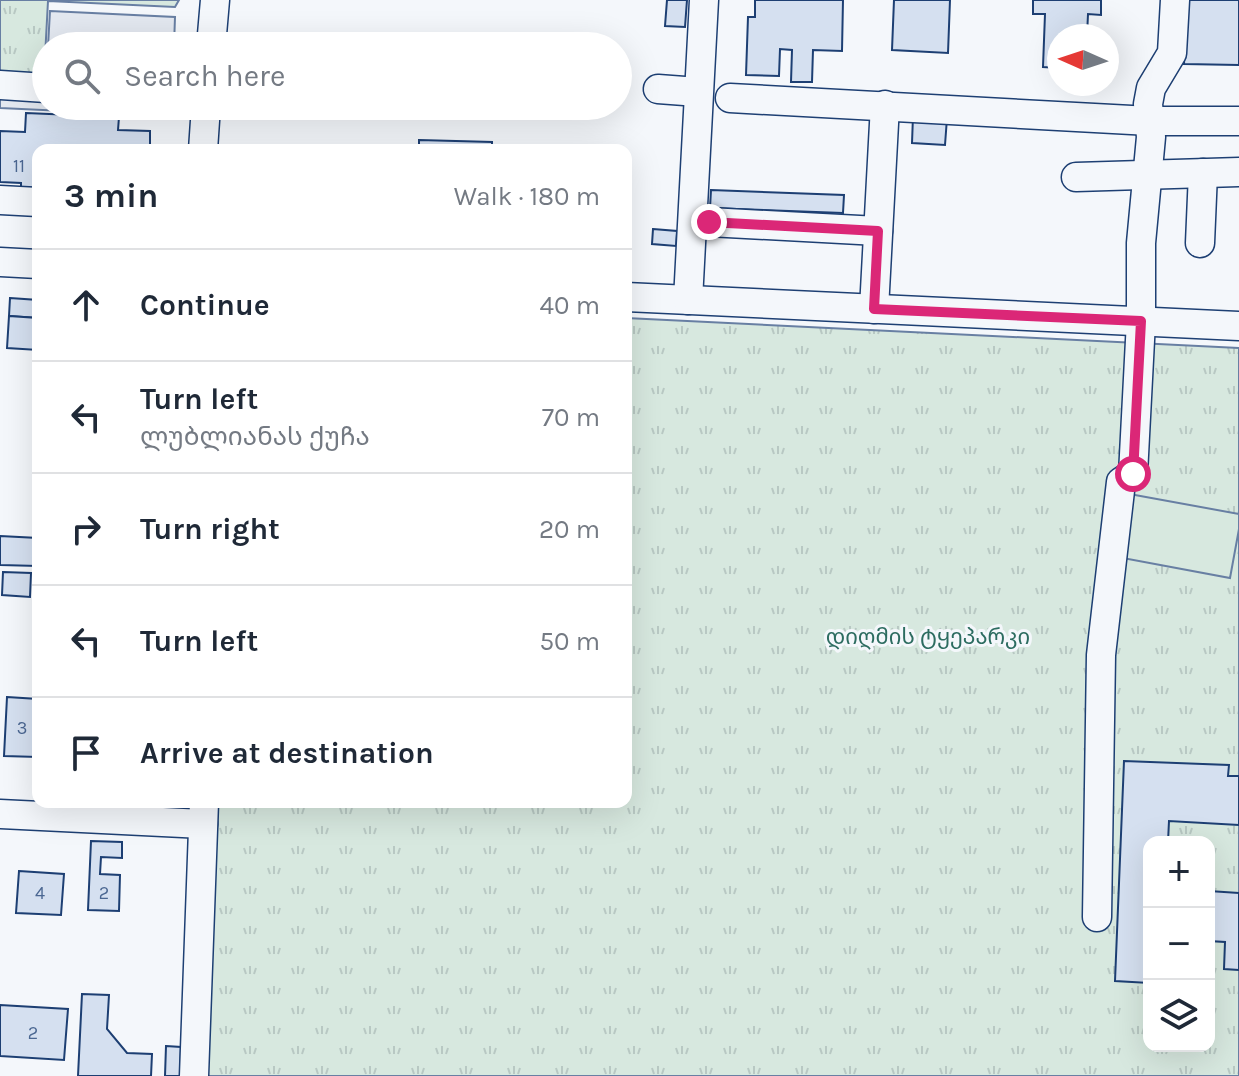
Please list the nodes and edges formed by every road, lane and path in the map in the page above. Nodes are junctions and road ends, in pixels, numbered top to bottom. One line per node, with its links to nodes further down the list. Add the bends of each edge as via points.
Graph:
1 (198, 0): 5 (street)
2 (215, 0): 6 (street)
3 (704, 0): 10 (street)
4 (1175, 0): 15 (street, via 1172,53 1151,88)
5 (195, 32)
6 (212, 32)
7 (0, 85): 8 (street)
8 (32, 87)
9 (658, 89): 10 (street)
10 (698, 92): 31 (street)
11 (730, 98): 12 (street)
12 (885, 105): 15 (street); 26 (street)
13 (190, 120): 17 (street)
14 (205, 120): 18 (street)
15 (1150, 121): 16 (street); 21 (street)
16 (1239, 121)
17 (189, 144)
18 (203, 144)
19 (1239, 172): 20 (street)
20 (1203, 173): 21 (street); 27 (street)
21 (1148, 175): 22 (street); 33 (street)
22 (1076, 177)
23 (0, 200): 24 (street)
24 (32, 202)
25 (709, 222): 26 (street)
26 (878, 231): 32 (street)
27 (1200, 243)
28 (0, 262): 29 (street)
29 (32, 264)
30 (632, 297): 31 (street)
31 (688, 300): 32 (street)
32 (874, 309): 33 (street)
33 (1141, 321): 34 (street); 37 (street, via 1133,474 1121,482 1101,655)
34 (1239, 326)
35 (204, 813): 36 (street); 38 (street)
36 (0, 814)
37 (1097, 917)
38 (194, 1076)

